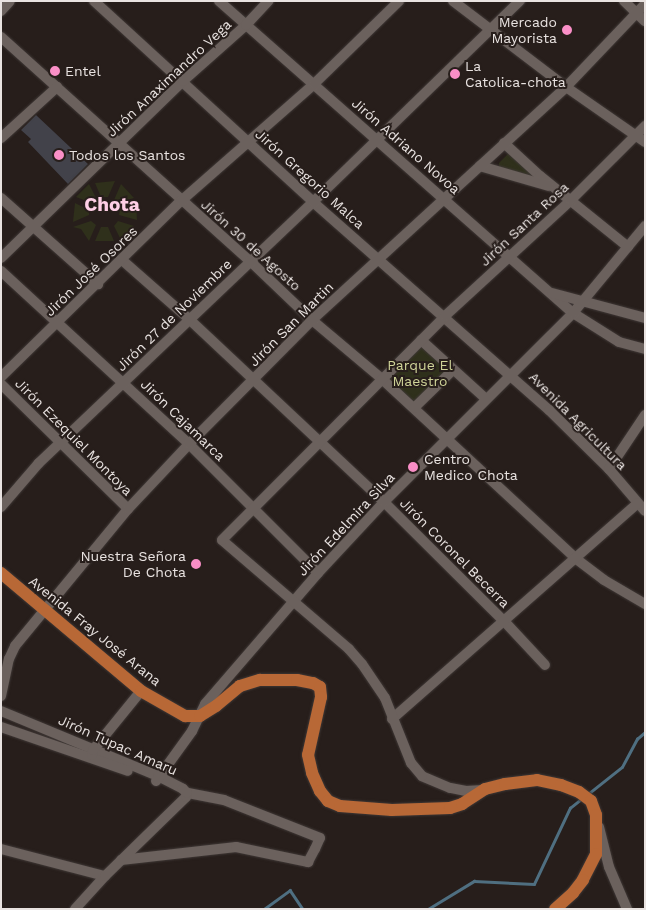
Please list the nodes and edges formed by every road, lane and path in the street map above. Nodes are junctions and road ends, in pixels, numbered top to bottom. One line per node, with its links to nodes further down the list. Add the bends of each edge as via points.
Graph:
1 (10, 1): 10 (street)
2 (94, 1): 16 (street, Jirón Gregorio Malca)
3 (219, 1): 13 (street, Jirón Adriano Novoa)
4 (268, 1): 13 (street, Jirón Anaximandro Vega)
5 (399, 1): 17 (street, Jirón José Osores)
6 (453, 1): 14 (street)
7 (520, 1): 14 (street, Jirón 27 de Noviembre)
8 (624, 1): 11 (street)
9 (645, 4): 11 (street, Jirón San Martin)
10 (1, 11)
11 (636, 12): 12 (street); 19 (street, Jirón San Martin)
12 (645, 21)
13 (246, 25): 16 (street, Jirón Anaximandro Vega); 17 (street, Jirón Adriano Novoa)
14 (489, 30): 19 (street); 23 (street, Jirón 27 de Noviembre)
15 (1, 37): 18 (street, Jirón 30 de Agosto)
16 (182, 81): 24 (street, Jirón Gregorio Malca); 26 (street, Jirón Anaximandro Vega)
17 (314, 84): 23 (street, Jirón Adriano Novoa); 24 (street, Jirón José Osores)
18 (57, 87): 22 (street); 26 (street, Jirón 30 de Agosto)
19 (566, 87): 21 (street); 27 (street, Jirón San Martin)
20 (645, 126): 21 (street, Jirón Santa Rosa)
21 (634, 136): 25 (street); 32 (street, Jirón Santa Rosa)
22 (1, 138)
23 (377, 140): 31 (street, Jirón Adriano Novoa); 34 (street, Jirón 27 de Noviembre)
24 (249, 142): 33 (street, Jirón José Osores); 34 (street, Jirón Gregorio Malca)
25 (645, 142)
26 (118, 143): 33 (street, Jirón 30 de Agosto); 35 (street, Jirón Anaximandro Vega)
27 (504, 143): 28 (street, Jirón San Martin); 29 (street)
28 (480, 166): 29 (street); 31 (street, Jirón San Martin)
29 (555, 187): 32 (street)
30 (1, 198): 35 (street)
31 (445, 198): 38 (street, Jirón Adriano Novoa); 40 (street, Jirón San Martin)
32 (571, 200): 37 (street); 38 (street, Jirón Santa Rosa)
33 (181, 201): 41 (street, Jirón José Osores); 42 (street, Jirón 30 de Agosto)
34 (313, 202): 40 (street, Jirón Gregorio Malca); 42 (street, Jirón 27 de Noviembre)
35 (33, 226): 39 (street, Jirón Anaximandro Vega); 44 (street)
36 (645, 226): 37 (street, Jirón Edelmira Silva)
37 (628, 247): 46 (street, Jirón Edelmira Silva)
38 (511, 256): 45 (street, Jirón Adriano Novoa); 48 (street, Jirón Santa Rosa)
39 (1, 258)
40 (379, 259): 48 (street, Jirón Gregorio Malca); 51 (street, Jirón San Martin)
41 (122, 260): 44 (street, Jirón José Osores); 50 (street, Jirón Coronel Becerra)
42 (250, 261): 50 (street, Jirón 27 de Noviembre); 51 (street, Jirón 30 de Agosto)
43 (1, 271): 52 (street, Jirón Cajamarca)
44 (98, 284): 52 (street, Jirón José Osores)
45 (552, 293): 46 (street); 47 (street, Jirón Adriano Novoa)
46 (583, 300): 47 (street, Jirón Edelmira Silva); 49 (street)
47 (573, 313): 54 (street, Jirón Adriano Novoa, via 619,342); 56 (street, Jirón Edelmira Silva)
48 (445, 316): 53 (street, Jirón Santa Rosa); 56 (street, Jirón Gregorio Malca)
49 (645, 318)
50 (189, 319): 59 (street, Jirón Coronel Becerra); 60 (street, Jirón 27 de Noviembre)
51 (312, 320): 58 (street, Jirón 30 de Agosto); 59 (street, Jirón San Martin)
52 (58, 322): 57 (street, Jirón José Osores); 60 (street, Jirón Cajamarca)
53 (421, 340): 55 (street); 58 (street, Jirón Santa Rosa)
54 (645, 349)
55 (453, 370): 62 (street); 63 (street)
56 (510, 374): 62 (street, Jirón Edelmira Silva); 69 (street, Avenida Agricultura)
57 (1, 378)
58 (382, 380): 63 (street, Jirón 30 de Agosto); 66 (street, Jirón Santa Rosa)
59 (253, 381): 66 (street, Jirón Coronel Becerra); 68 (street, Jirón San Martin)
60 (124, 382): 67 (street, Jirón 27 de Noviembre); 68 (street, Jirón Cajamarca)
61 (1, 384): 67 (street, Jirón Ezequiel Montoya)
62 (486, 399): 65 (street, Jirón Edelmira Silva)
63 (414, 408): 65 (street, Jirón 30 de Agosto)
64 (645, 414): 69 (street)
65 (448, 440): 70 (street, Jirón Edelmira Silva); 75 (street, Jirón 30 de Agosto)
66 (320, 443): 70 (street, Jirón Coronel Becerra); 74 (street, Jirón Santa Rosa)
67 (60, 444): 71 (street, Jirón 27 de Noviembre); 73 (street, Jirón Ezequiel Montoya)
68 (189, 444): 73 (street, Jirón San Martin); 74 (street, Jirón Cajamarca)
69 (608, 470): 72 (street, Avenida Agricultura)
70 (384, 502): 77 (street, Jirón Edelmira Silva); 81 (street, Jirón Coronel Becerra)
71 (1, 506)
72 (641, 507): 75 (street)
73 (128, 509): 80 (street, Jirón San Martin)
74 (254, 509): 77 (street, Jirón Cajamarca); 78 (street, Jirón Santa Rosa, via 222,540)
75 (575, 558): 79 (street, Jirón 30 de Agosto); 81 (street)
76 (1, 573): 80 (main road, Avenida Fray José Arana)
77 (318, 573): 78 (street, Jirón Edelmira Silva)
78 (293, 603): 86 (street, Jirón Edelmira Silva, via 216,691); 87 (street, via 349,649 362,664 384,698)
79 (645, 604)
80 (44, 610): 83 (main road, Avenida Fray José Arana); 84 (street, Jirón San Martin, via 15,646)
81 (504, 620): 82 (street, Jirón Coronel Becerra); 87 (street)
82 (545, 664)
83 (141, 691): 86 (main road, Avenida Fray José Arana, via 185,716); 89 (street)
84 (1, 696)
85 (1, 711): 89 (street, Jirón Tupac Amaru)
86 (200, 716): 90 (street, Jirón Edelmira Silva); 91 (main road, via 240,686 260,680 313,683 320,687 321,697 308,755 312,773 328,801 357,808 450,808)
87 (392, 719): 91 (street, via 410,763 422,776 450,788 466,791)
88 (1, 727): 89 (street, Jirón Tupac Amaru)
89 (92, 754): 90 (street, Jirón Tupac Amaru)
90 (157, 778): 92 (street, Jirón Tupac Amaru)
91 (485, 789): 93 (main road, via 537,780 561,785 591,801)
92 (185, 791): 95 (street, via 186,797); 95 (street, Jirón Tupac Amaru, via 224,800 320,838 308,862 236,847)
93 (596, 815): 98 (main road, via 596,854 591,867 573,893); 99 (street, via 609,867)
94 (1, 849): 96 (street)
95 (121, 860): 96 (street)
96 (105, 876): 97 (street)
97 (76, 909)
98 (555, 909)
99 (627, 909)

